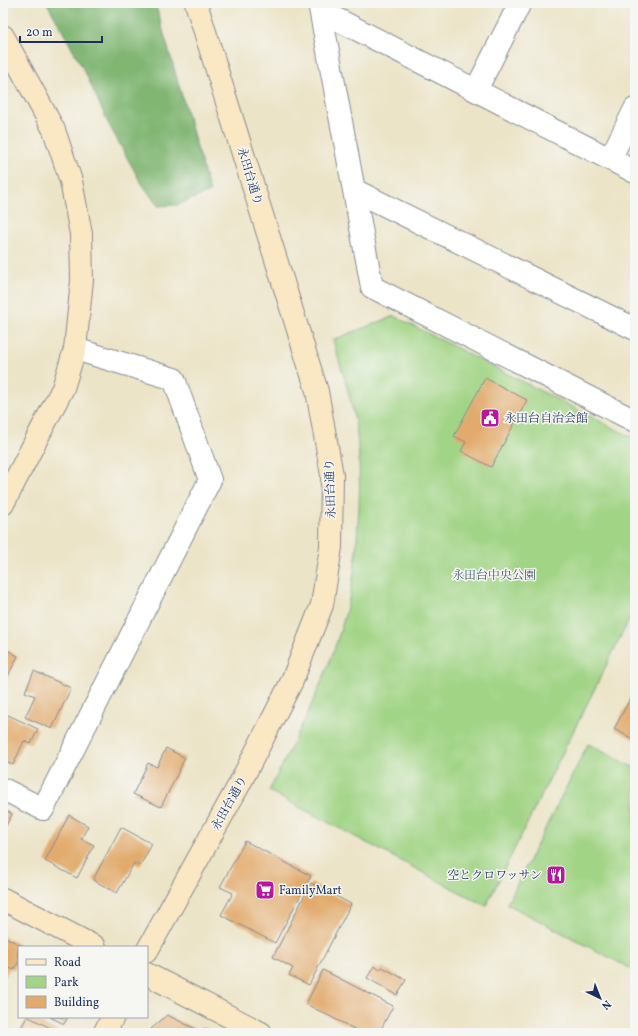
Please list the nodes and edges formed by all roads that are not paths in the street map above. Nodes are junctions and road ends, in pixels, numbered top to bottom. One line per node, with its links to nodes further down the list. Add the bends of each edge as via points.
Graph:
1 (196, 3): 17 (street, 永田台通り, via 317,391 332,475 331,547 322,605 292,681 239,786)
2 (520, 3): 5 (street)
3 (320, 7): 5 (street); 9 (street)
4 (3, 36): 11 (street, via 54,130 71,181 81,234 82,280)
5 (476, 90): 7 (street)
6 (635, 109): 7 (street)
7 (610, 159): 8 (street)
8 (635, 172)
9 (354, 190): 10 (street); 12 (street, via 372,286)
10 (635, 329)
11 (75, 349): 13 (street, via 63,388); 14 (street, via 174,379 210,480 43,809)
12 (635, 421)
13 (3, 504)
14 (3, 789)
15 (3, 899): 16 (street)
16 (93, 946)
17 (148, 949)
18 (148, 975): 21 (street)
19 (112, 1018): 20 (street)
20 (104, 1033)
21 (261, 1033)

